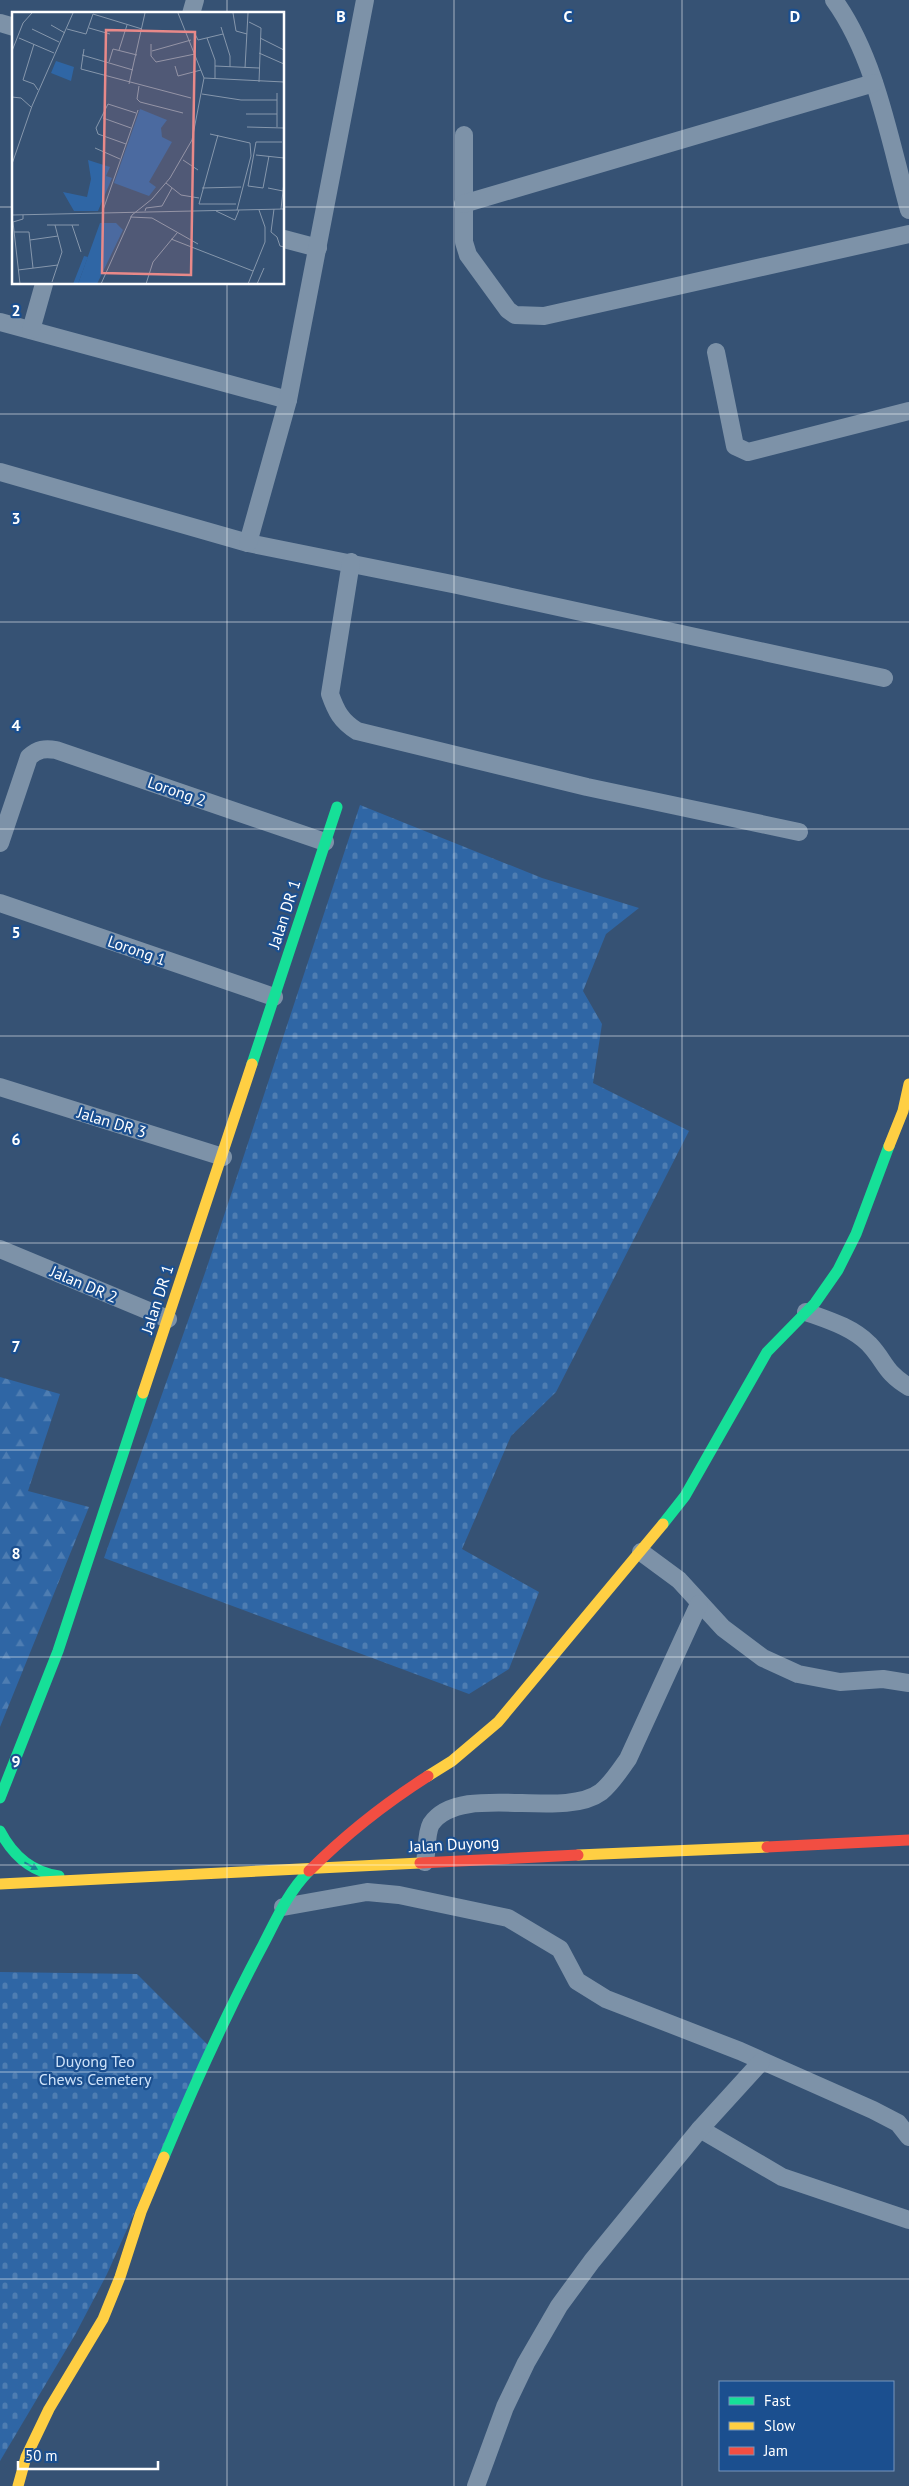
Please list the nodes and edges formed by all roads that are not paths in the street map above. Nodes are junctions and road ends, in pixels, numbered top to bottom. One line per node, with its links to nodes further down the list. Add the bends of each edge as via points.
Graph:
1 (365, 0): 9 (street)
2 (834, 0): 3 (street, via 847,18)
3 (874, 83): 5 (street); 6 (street)
4 (464, 135): 5 (street)
5 (463, 204): 7 (street, via 464,242 468,255 508,310 525,316 544,316)
6 (909, 210)
7 (909, 234)
8 (285, 239): 9 (street)
9 (318, 248): 14 (street)
10 (44, 285): 12 (street)
11 (0, 322): 12 (street)
12 (31, 330): 14 (street)
13 (716, 352): 15 (street, via 735,446 740,450 748,452)
14 (288, 400): 17 (street)
15 (909, 411)
16 (0, 472): 17 (street)
17 (248, 543): 18 (street)
18 (352, 562): 19 (street); 21 (street, via 330,694 336,711 357,731 586,787)
19 (884, 678)
20 (337, 807): 22 (street, Jalan DR 1)
21 (799, 832)
22 (325, 842): 23 (street, Lorong 2, via 56,750 36,751 29,757); 25 (street, Jalan DR 1)
23 (0, 843)
24 (0, 903): 25 (street, Lorong 1)
25 (274, 997): 28 (street, Jalan DR 1)
26 (909, 1084): 30 (street, via 903,1111 856,1234 838,1270)
27 (0, 1087): 28 (street, Jalan DR 3)
28 (223, 1156): 31 (street, Jalan DR 1)
29 (0, 1249): 31 (street, Jalan DR 2)
30 (806, 1312): 32 (street, via 855,1333 870,1345 894,1378); 33 (street, via 767,1352 685,1496)
31 (168, 1319): 36 (street, Jalan DR 1, via 58,1651)
32 (909, 1387)
33 (641, 1552): 34 (street, via 679,1580); 40 (street, via 498,1722 452,1761 391,1799)
34 (698, 1604): 35 (street, via 763,1658 798,1674 840,1682 883,1678); 39 (street, via 628,1759 614,1779 600,1792 584,1799 466,1805 444,1812 430,1825)
35 (909, 1683)
36 (0, 1798)
37 (0, 1831): 41 (street, one-way to 41, via 17,1858 33,1869 55,1876)
38 (909, 1840): 39 (street, Jalan Duyong)
39 (425, 1862): 40 (street, Jalan Duyong)
40 (311, 1867): 41 (street, Jalan Duyong); 43 (street, via 295,1885)
41 (85, 1878): 42 (street, Jalan Duyong)
42 (0, 1884)
43 (283, 1907): 44 (street, via 367,1892 399,1895 508,1918 560,1949 577,1981 606,1999); 48 (street, via 197,2079 141,2212 103,2319 49,2409 26,2457)
44 (762, 2062): 45 (street); 46 (street, via 898,2123)
45 (700, 2129): 47 (street, via 782,2177); 49 (street, via 559,2306 505,2406)
46 (909, 2137)
47 (909, 2220)
48 (18, 2486)
49 (476, 2486)

